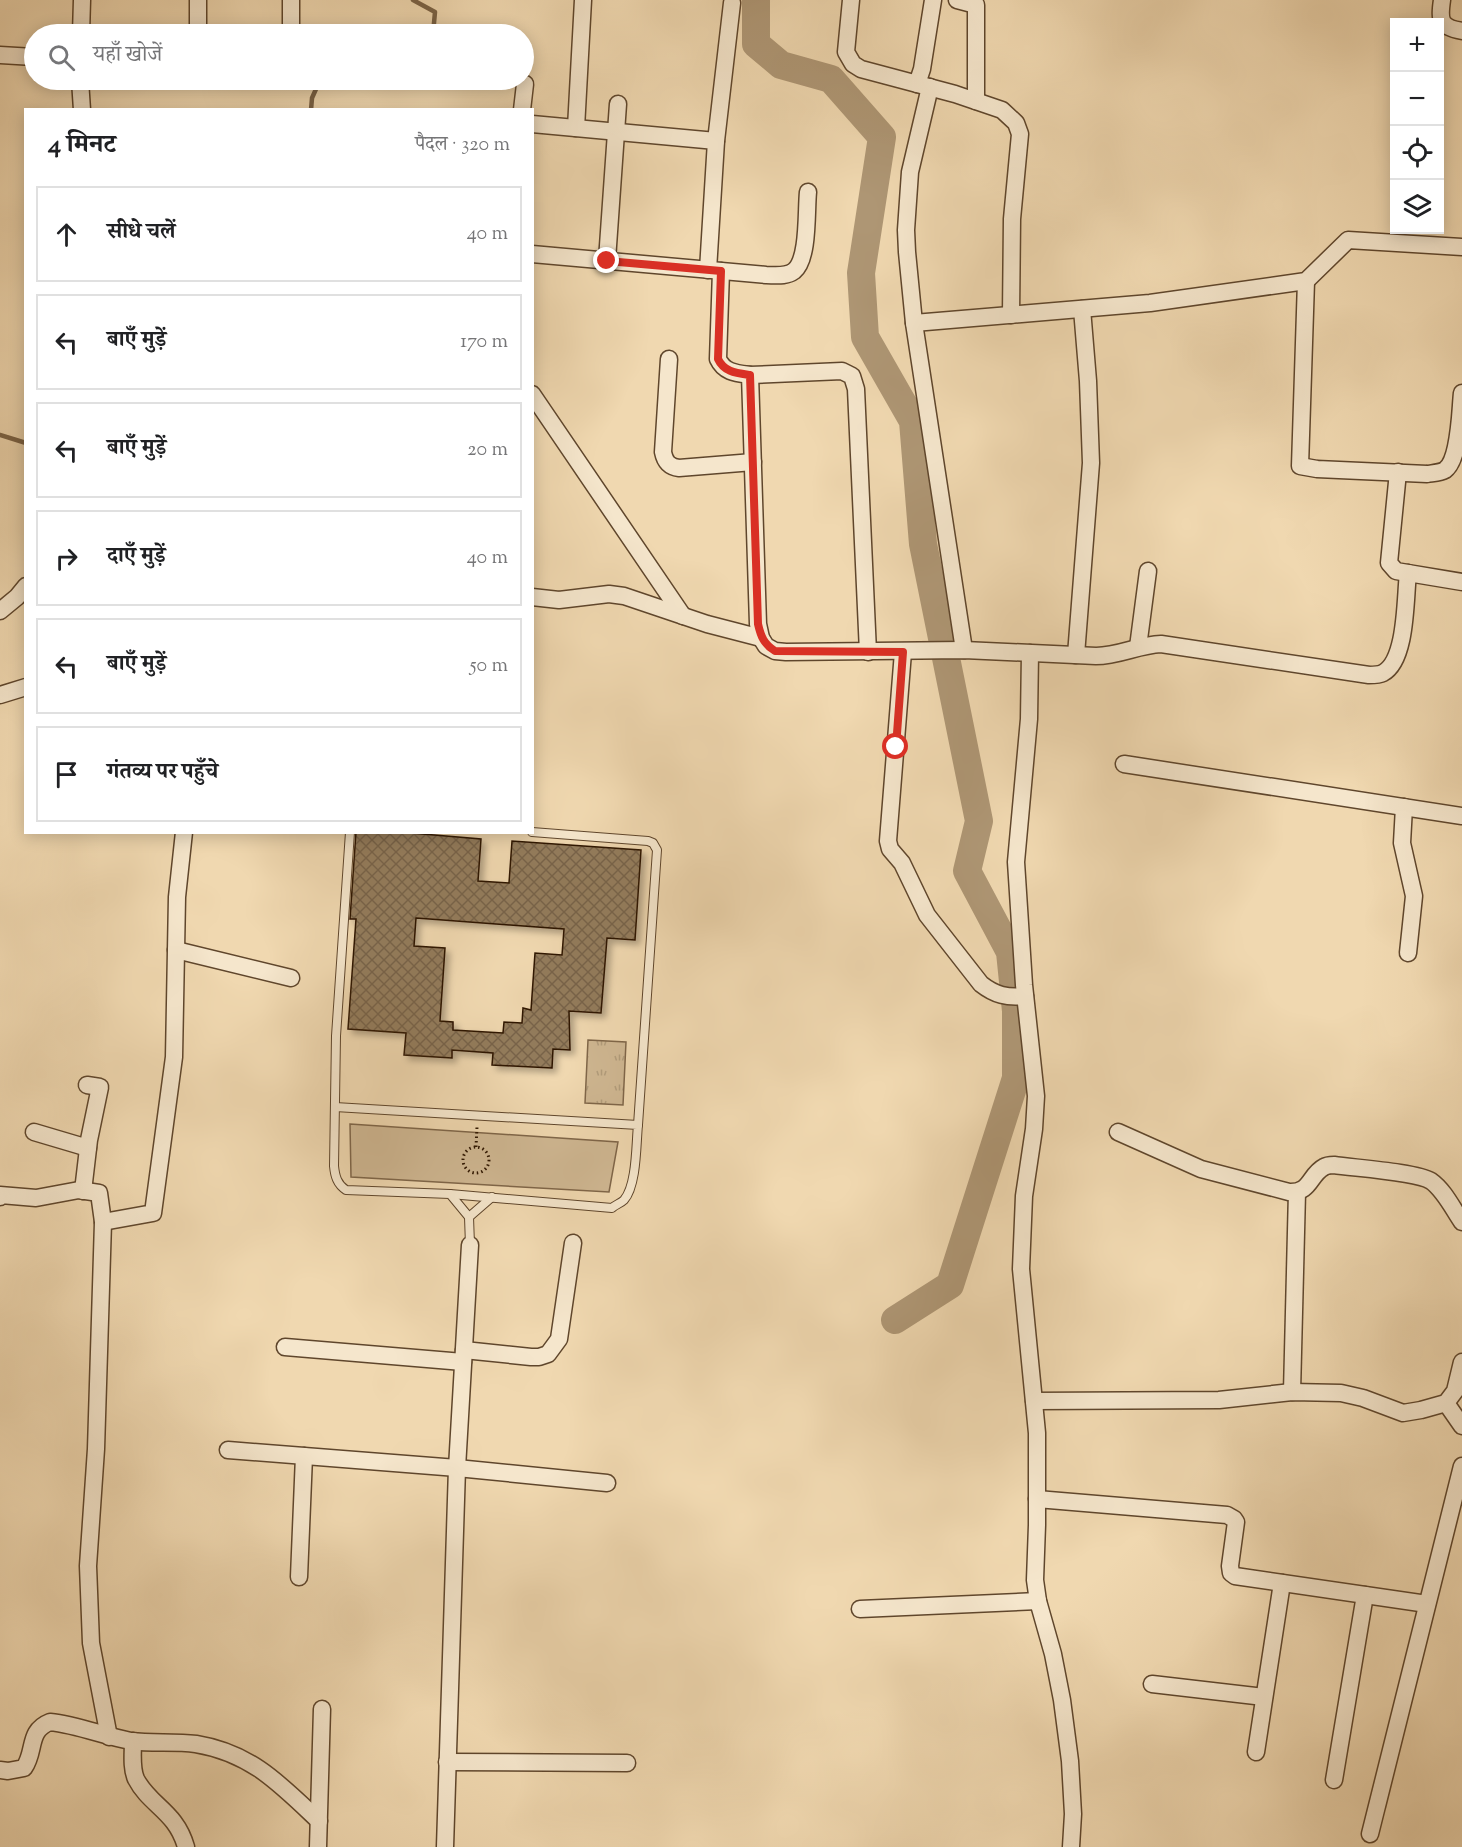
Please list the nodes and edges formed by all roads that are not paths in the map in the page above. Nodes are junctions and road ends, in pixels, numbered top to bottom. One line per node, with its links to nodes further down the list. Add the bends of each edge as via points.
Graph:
1 (82, 0): 10 (street)
2 (198, 0): 11 (street)
3 (291, 0): 12 (street)
4 (583, 0): 24 (street)
5 (851, 0): 16 (street, via 846,44 849,59 861,69)
6 (933, 0): 16 (street)
7 (957, 0): 19 (street, via 976,5)
8 (1442, 0): 13 (street, via 1440,20 1445,26)
9 (732, 3): 26 (street)
10 (81, 24)
11 (198, 24)
12 (291, 24)
13 (1462, 31)
14 (0, 55): 15 (street)
15 (24, 56)
16 (923, 86): 19 (street); 35 (street, via 908,196 907,252)
17 (80, 90): 21 (street)
18 (524, 90): 22 (street)
19 (976, 101): 34 (street, via 1002,110 1016,123 1020,134 1012,219)
20 (618, 104): 25 (street)
21 (81, 108)
22 (522, 108)
23 (534, 124): 24 (street)
24 (576, 128): 25 (street)
25 (617, 132): 26 (street); 30 (street)
26 (716, 141): 31 (street)
27 (808, 192): 31 (street, via 804,248 801,262 793,271 766,275)
28 (1462, 247): 32 (street, via 1348,240)
29 (534, 254): 30 (street)
30 (607, 261): 31 (street)
31 (714, 270): 37 (street, via 718,359 726,370)
32 (1306, 280): 33 (street); 41 (street, via 1300,466)
33 (1083, 309): 34 (street); 55 (street, via 1090,463)
34 (1011, 315): 35 (street)
35 (914, 323): 51 (street)
36 (669, 359): 40 (street, via 663,452 667,464 679,468)
37 (750, 375): 40 (street); 52 (street, via 842,371 852,376 856,389)
38 (1462, 393): 41 (street, via 1456,448 1448,469 1427,474)
39 (534, 397): 48 (street)
40 (753, 462): 49 (street)
41 (1398, 472): 43 (street, via 1389,563 1396,571)
42 (1148, 571): 50 (street)
43 (1408, 573): 44 (street); 50 (street, via 1401,644 1390,668 1381,675 1179,646)
44 (1462, 582)
45 (24, 588): 47 (street)
46 (534, 597): 48 (street, via 558,600 609,594)
47 (0, 611)
48 (682, 616): 49 (street)
49 (761, 638): 52 (street, via 775,651)
50 (1138, 647): 55 (street, via 1107,656)
51 (960, 650): 53 (street); 54 (street)
52 (868, 652): 53 (street)
53 (903, 652): 67 (street, via 890,849 902,863 927,915 981,984 992,993)
54 (1030, 653): 55 (street); 67 (street, via 1029,719 1016,862)
55 (1076, 655)
56 (24, 688): 57 (street)
57 (0, 695)
58 (1124, 764): 59 (street)
59 (1404, 807): 60 (street); 65 (street, via 1402,843 1414,896)
60 (1462, 816)
61 (534, 832): 70 (lane, via 648,841 657,850)
62 (183, 834): 64 (street)
63 (350, 834): 69 (lane)
64 (176, 950): 66 (street); 80 (street, via 174,1057 153,1213)
65 (1408, 952)
66 (291, 978)
67 (1017, 997): 88 (street, via 1036,1096 1024,1196 1021,1269)
68 (87, 1085): 73 (street, via 100,1087)
69 (335, 1107): 70 (lane); 76 (lane, via 335,1176 345,1190)
70 (638, 1125): 78 (lane, via 629,1190 624,1200 612,1208)
71 (34, 1132): 73 (street)
72 (1118, 1132): 75 (street, via 1201,1169)
73 (88, 1148): 74 (street)
74 (83, 1191): 77 (street, via 36,1198); 80 (street, via 99,1193)
75 (1298, 1192): 81 (street, via 1324,1167 1334,1165 1414,1176 1430,1181); 87 (street)
76 (450, 1194): 78 (lane); 79 (lane)
77 (0, 1197)
78 (492, 1197): 79 (lane)
79 (469, 1218): 83 (lane)
80 (103, 1222): 106 (street, via 88,1566 91,1643)
81 (1462, 1222)
82 (573, 1243): 85 (street, via 558,1339 548,1354 539,1358)
83 (470, 1245): 85 (street)
84 (285, 1347): 85 (street)
85 (464, 1356): 94 (street)
86 (1462, 1362): 89 (street, via 1455,1391)
87 (1292, 1392): 88 (street, via 1219,1400); 89 (street, via 1341,1393 1403,1413)
88 (1034, 1401): 96 (street)
89 (1446, 1403): 90 (street)
90 (1462, 1426)
91 (228, 1450): 92 (street)
92 (304, 1456): 94 (street); 97 (street)
93 (1462, 1466): 101 (street)
94 (457, 1468): 95 (street); 109 (street)
95 (607, 1484)
96 (1037, 1499): 98 (street, via 1231,1516 1236,1522 1231,1573); 100 (street)
97 (299, 1577)
98 (1282, 1583): 99 (street); 104 (street)
99 (1365, 1595): 101 (street); 112 (street)
100 (1038, 1601): 102 (street); 118 (street, via 1062,1700 1070,1761)
101 (1427, 1604): 114 (street)
102 (860, 1609)
103 (1152, 1684): 104 (street)
104 (1264, 1697): 108 (street)
105 (322, 1709): 113 (street)
106 (109, 1737): 107 (street); 111 (street, via 50,1722 37,1730 24,1768)
107 (134, 1741): 113 (street, via 196,1744 244,1759 283,1787); 115 (street, via 135,1777 182,1832)
108 (1256, 1752)
109 (447, 1762): 110 (street); 117 (street)
110 (627, 1763)
111 (0, 1770)
112 (1334, 1780)
113 (318, 1821): 116 (street)
114 (1370, 1834)
115 (186, 1847)
116 (318, 1847)
117 (446, 1847)
118 (1071, 1847)

